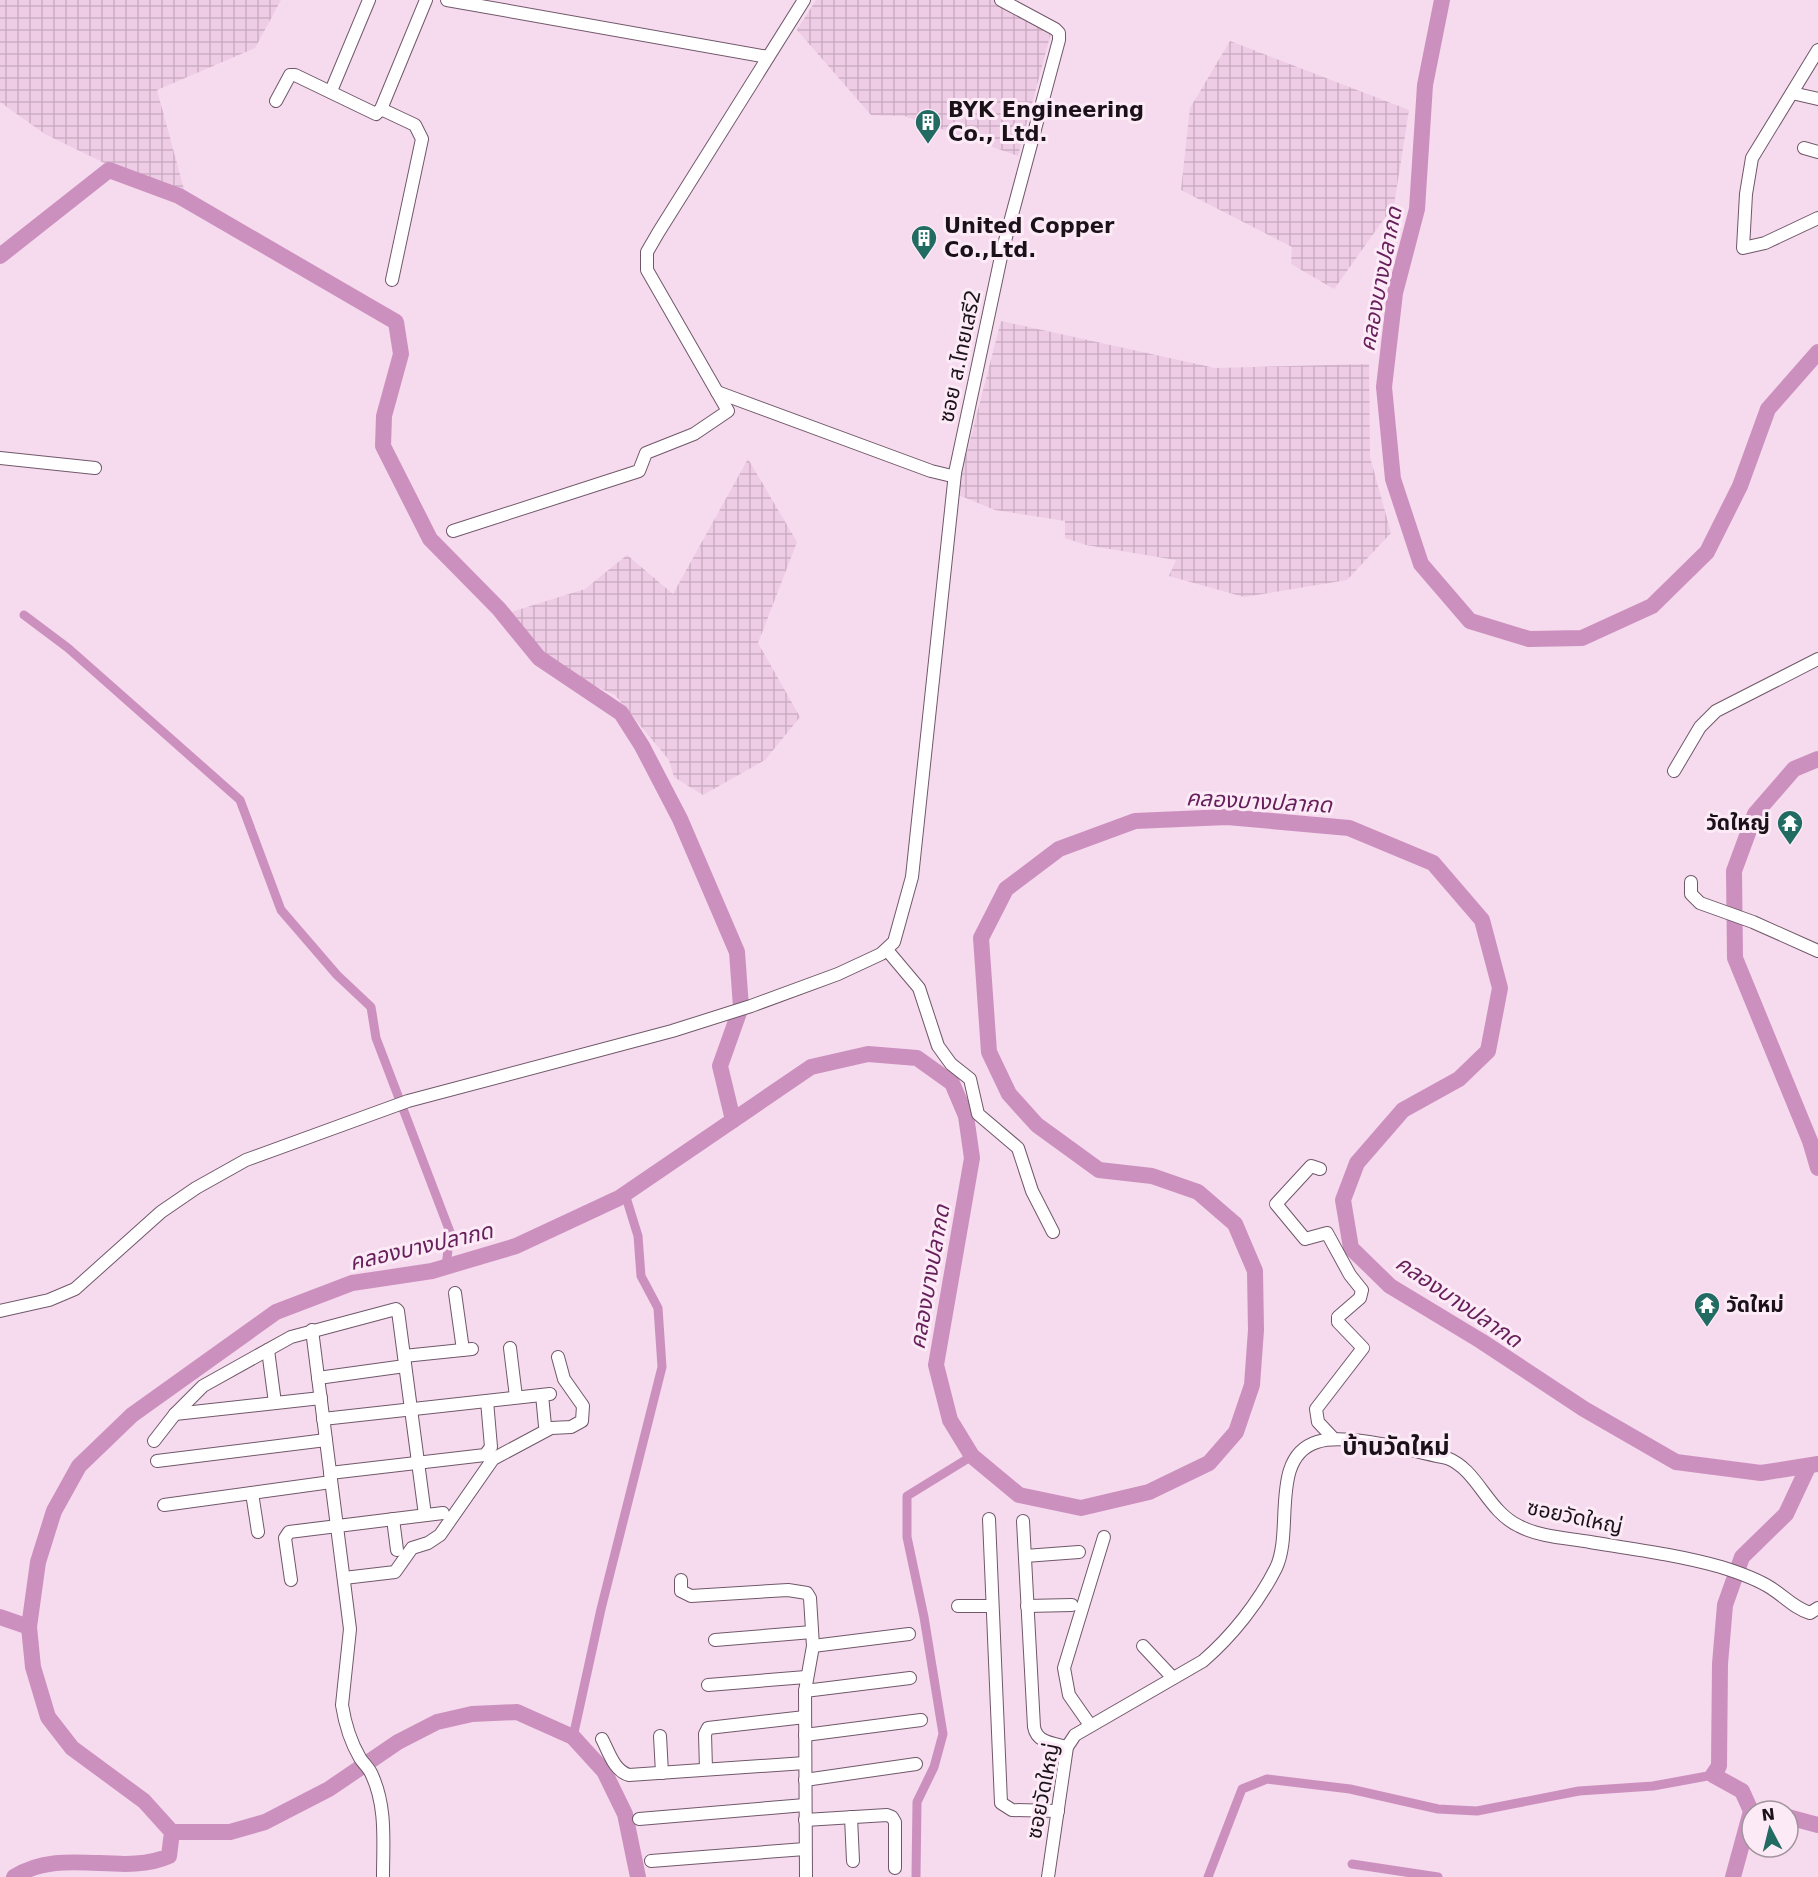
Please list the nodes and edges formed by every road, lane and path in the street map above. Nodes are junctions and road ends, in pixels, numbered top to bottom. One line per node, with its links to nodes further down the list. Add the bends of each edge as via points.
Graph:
1 (369, 0): 8 (street)
2 (426, 0): 12 (street)
3 (447, 0): 7 (street)
4 (804, 0): 7 (street)
5 (1001, 0): 20 (street, ซอย ส.ไทยเสรี2, via 1054,28 1059,40 1002,252)
6 (1816, 56): 9 (street)
7 (768, 57): 17 (street, via 645,258 646,270)
8 (331, 92): 11 (street, via 290,75); 12 (street, via 375,114)
9 (1792, 93): 10 (street); 15 (street, via 1751,162 1743,248 1766,243)
10 (1818, 99)
11 (276, 101)
12 (381, 109): 16 (street, via 415,125 422,139)
13 (1804, 148): 14 (street)
14 (1818, 152)
15 (1818, 218)
16 (392, 280)
17 (717, 392): 20 (street, via 932,471 952,476); 21 (street, via 728,411 694,434 646,453 639,471)
18 (0, 458): 19 (street)
19 (95, 468)
20 (955, 473): 25 (street, ซอย ส.ไทยเสรี2, via 912,877 894,942)
21 (453, 531)
22 (1818, 659): 23 (street, via 1716,711 1700,727)
23 (1674, 771)
24 (1690, 882): 26 (street, via 1694,898)
25 (887, 950): 28 (street, via 919,988 938,1046 969,1079 978,1114 1018,1148 1032,1191); 30 (street, via 838,974 752,1006 408,1101 246,1160 161,1212 75,1289 49,1300)
26 (1818, 951)
27 (1320, 1169): 45 (street, via 1311,1166 1276,1204 1305,1239 1327,1233 1363,1293 1338,1317 1338,1322 1363,1348 1316,1409 1318,1422)
28 (1053, 1232)
29 (455, 1293): 35 (street, via 468,1349)
30 (0, 1311)
31 (312, 1330): 33 (street); 35 (street, via 396,1309); 36 (street)
32 (510, 1348): 37 (street)
33 (268, 1350): 40 (street); 42 (street, via 203,1386)
34 (558, 1357): 64 (street, via 564,1379 584,1406 582,1421 571,1427 551,1428 493,1459 440,1534 412,1548 395,1572)
35 (405, 1361): 36 (street); 41 (street)
36 (318, 1378): 38 (street)
37 (516, 1397): 39 (street); 44 (street, via 546,1395)
38 (321, 1398): 40 (street); 43 (street)
39 (487, 1401): 41 (street); 49 (street, via 490,1451 486,1455)
40 (275, 1403): 42 (street)
41 (411, 1410): 43 (street); 49 (street)
42 (175, 1414): 47 (street)
43 (323, 1419): 46 (street)
44 (545, 1426)
45 (1334, 1439): 71 (street, ซอยวัดใหญ่, via 1458,1462 1491,1505 1520,1527 1722,1568 1770,1587 1804,1611 1810,1613); 79 (street, ซอยวัดใหญ่, via 1317,1442 1295,1457 1287,1476 1281,1552 1276,1568 1243,1619 1203,1661)
46 (326, 1440): 48 (street); 50 (street)
47 (154, 1441)
48 (158, 1461)
49 (417, 1464): 50 (street); 54 (street)
50 (331, 1477): 51 (street); 58 (street)
51 (252, 1493): 52 (street); 59 (street)
52 (164, 1505)
53 (443, 1513): 54 (street)
54 (425, 1515): 56 (street)
55 (989, 1519): 69 (street)
56 (393, 1520): 58 (street); 61 (street)
57 (1023, 1521): 63 (street)
58 (336, 1526): 64 (street); 65 (street, via 287,1534)
59 (258, 1532)
60 (1104, 1536): 84 (street, via 1064,1668 1069,1695)
61 (397, 1550)
62 (1079, 1552): 63 (street)
63 (1025, 1556): 70 (street)
64 (344, 1578): 103 (street, via 350,1629 342,1706 347,1730 370,1772 384,1826)
65 (291, 1580)
66 (681, 1580): 72 (street, via 681,1591 691,1596 788,1590 807,1593 812,1603)
67 (1072, 1605): 70 (street)
68 (958, 1606): 69 (street)
69 (992, 1606): 95 (street, via 1001,1803 1012,1810)
70 (1027, 1606): 88 (street, via 1036,1736)
71 (1818, 1608)
72 (812, 1632): 74 (street); 75 (street)
73 (909, 1634): 75 (street)
74 (715, 1640)
75 (813, 1646): 77 (street)
76 (1143, 1646): 79 (street)
77 (806, 1677): 80 (street); 81 (street)
78 (910, 1678): 81 (street)
79 (1173, 1678): 84 (street, ซอยวัดใหญ่)
80 (708, 1685)
81 (805, 1691): 82 (street)
82 (805, 1717): 86 (street); 91 (street, via 708,1728)
83 (921, 1720): 86 (street)
84 (1090, 1725): 88 (street, ซอยวัดใหญ่, via 1075,1735)
85 (660, 1736): 92 (street)
86 (805, 1736): 89 (street)
87 (603, 1739): 92 (street, via 621,1773)
88 (1067, 1747): 95 (street, ซอยวัดใหญ่)
89 (805, 1762): 91 (street); 93 (street)
90 (916, 1764): 93 (street)
91 (706, 1770): 92 (street)
92 (662, 1773)
93 (805, 1780): 94 (street)
94 (805, 1805): 97 (street); 98 (street)
95 (1058, 1811): 105 (street, ซอยวัดใหญ่)
96 (851, 1817): 98 (street); 101 (street); 102 (street, via 892,1817)
97 (639, 1819)
98 (805, 1820): 99 (street)
99 (805, 1849): 100 (street); 104 (street)
100 (651, 1861)
101 (853, 1861)
102 (895, 1868)
103 (383, 1877)
104 (806, 1877)
105 (1048, 1877)

